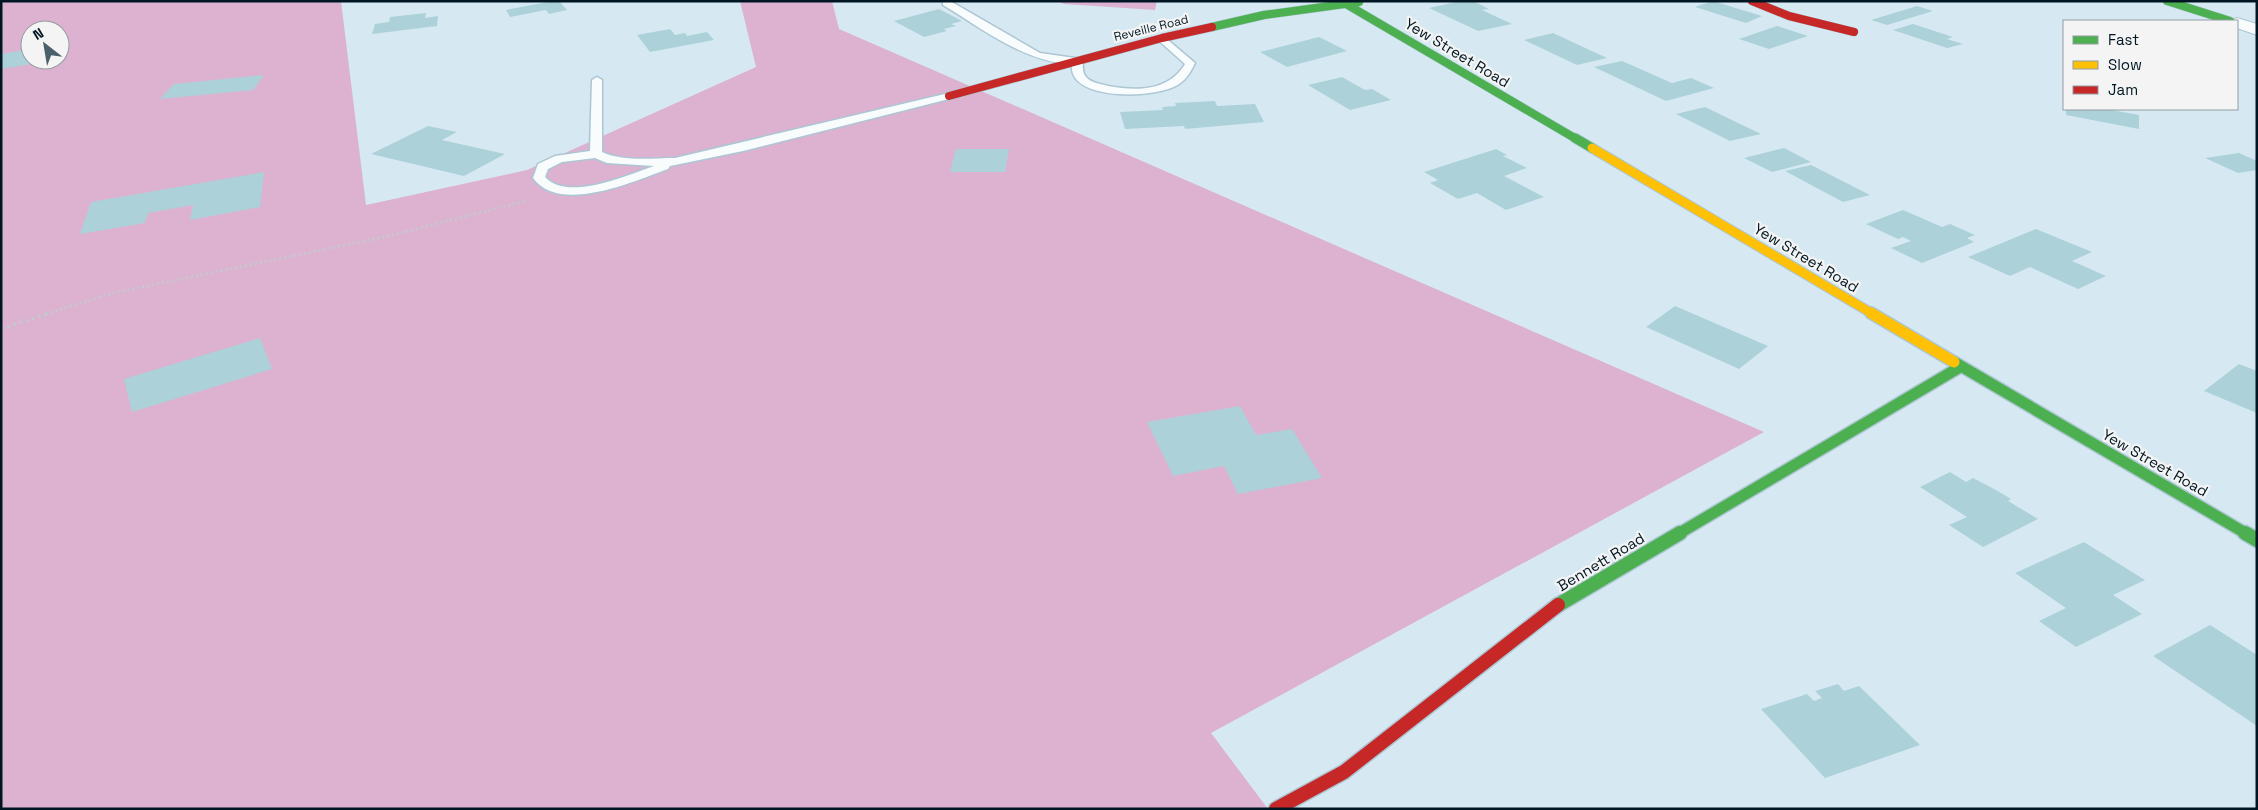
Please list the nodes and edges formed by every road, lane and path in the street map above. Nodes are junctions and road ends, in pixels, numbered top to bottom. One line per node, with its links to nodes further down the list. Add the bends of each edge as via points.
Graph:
1 (1362, 1): 5 (street, Reveille Road)
2 (1752, 1): 9 (street, via 1797,19)
3 (2167, 1): 6 (street)
4 (946, 3): 11 (lane, via 1036,55)
5 (1344, 3): 10 (street, Reveille Road, via 1264,15); 18 (street, Yew Street Road)
6 (2227, 20)
7 (2238, 23): 8 (street)
8 (2257, 30)
9 (1854, 32)
10 (1162, 38): 11 (street, Reveille Road); 11 (lane, via 1190,62 1186,73 1179,79 1150,92 1121,92 1082,80 1076,69)
11 (1078, 61): 13 (street, Reveille Road)
12 (597, 80): 14 (lane)
13 (949, 96): 15 (lane)
14 (596, 154): 15 (lane, via 607,159 634,162); 16 (lane, via 559,159 542,167 539,178 547,186)
15 (674, 162): 16 (lane, via 618,183)
16 (564, 190): 17 (path, via 389,236 109,294)
17 (1, 329)
18 (1960, 367): 19 (street, Yew Street Road); 20 (street, Bennett Road, via 1562,602 1344,772)
19 (2257, 540)
20 (1276, 809)

